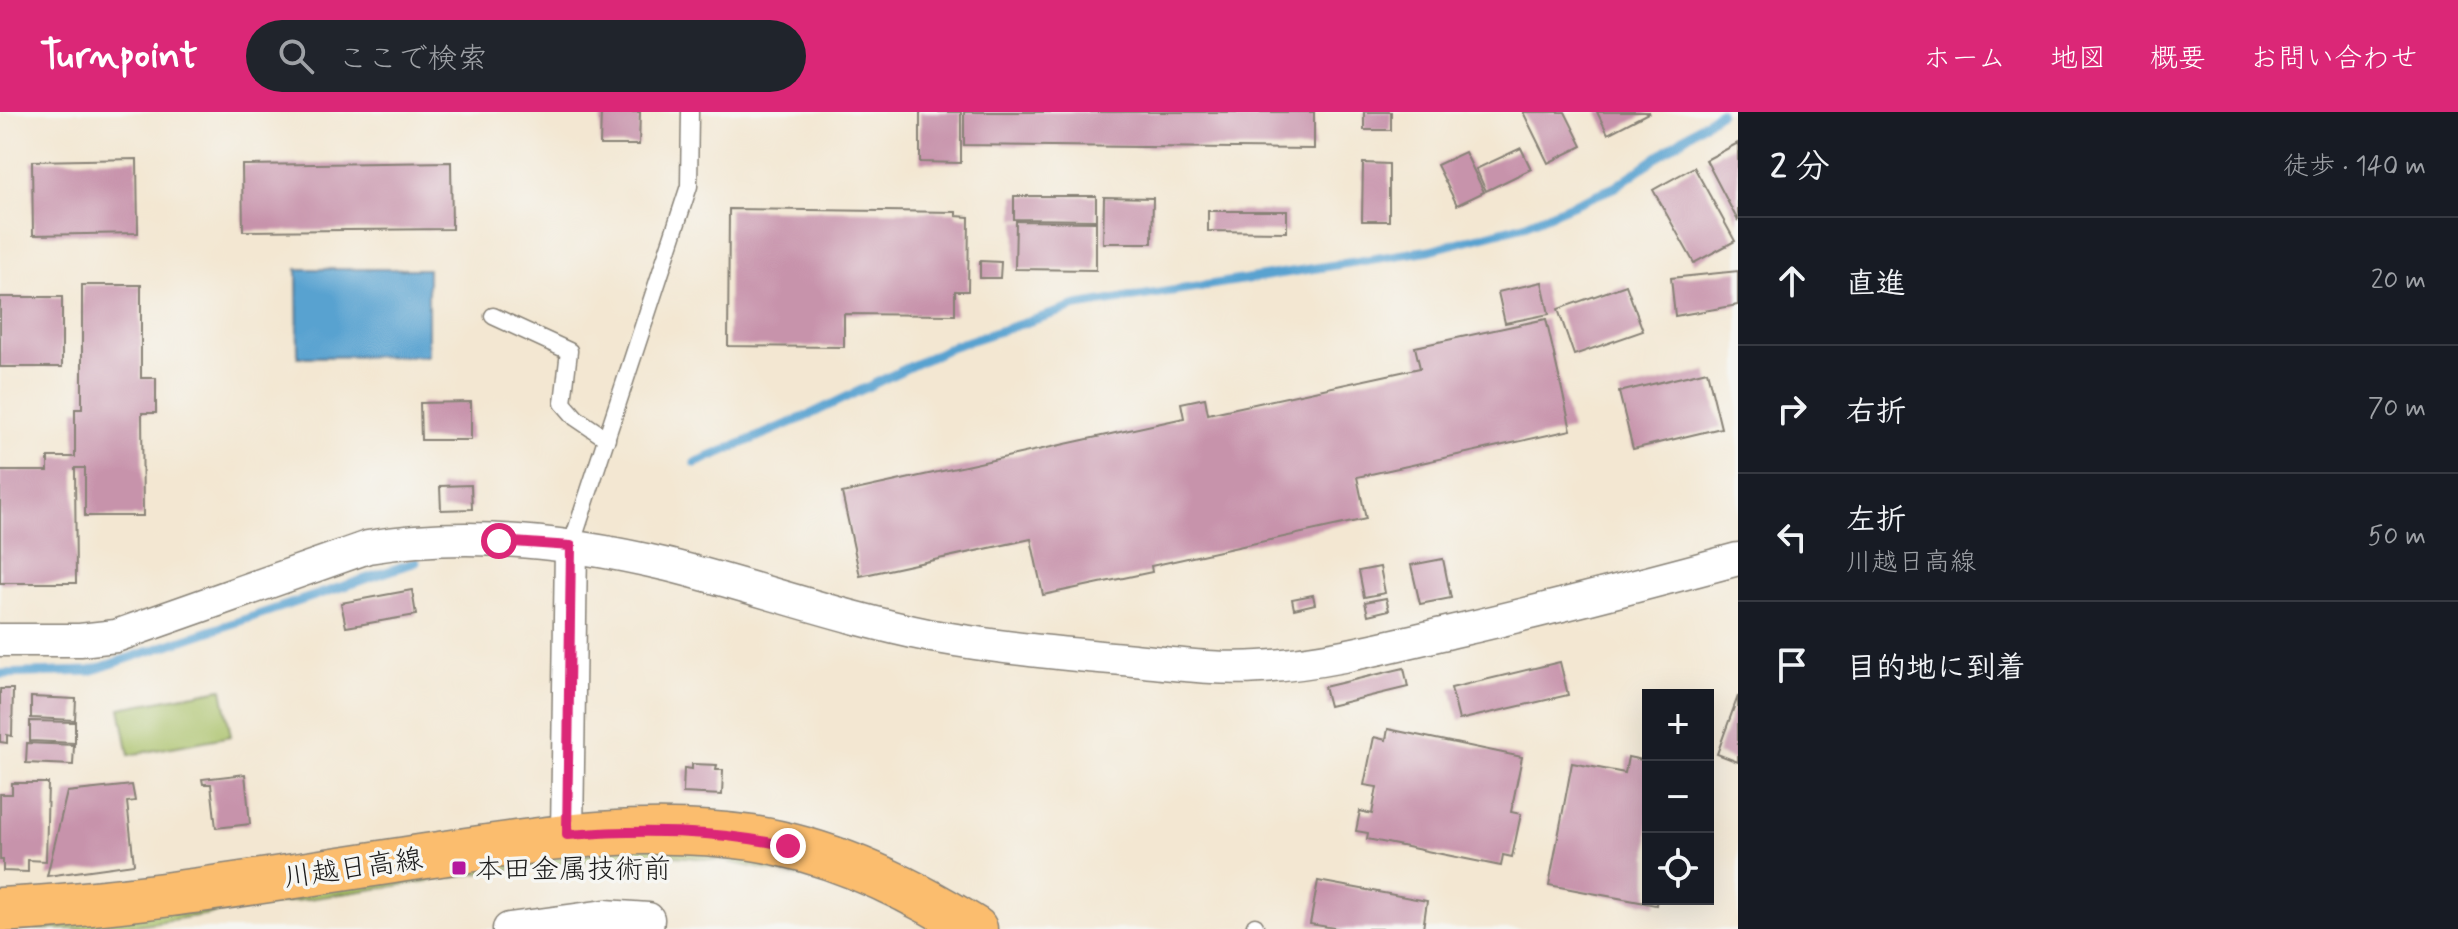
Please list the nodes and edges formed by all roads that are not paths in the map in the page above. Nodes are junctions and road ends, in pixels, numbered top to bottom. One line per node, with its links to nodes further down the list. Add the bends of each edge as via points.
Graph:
1 (690, 112): 3 (lane, via 689,186)
2 (493, 316): 3 (lane, via 569,351 563,403)
3 (607, 439): 4 (lane)
4 (571, 546): 5 (street, via 667,565 852,619 933,636 1033,651 1226,668 1300,662 1393,645); 6 (street, via 403,541 217,598 116,636); 7 (street)
5 (1738, 559)
6 (0, 640)
7 (567, 835): 8 (main road, 川越日高線, via 138,898); 11 (main road, 川越日高線, via 676,831 788,846 872,875)
8 (0, 910)
9 (509, 929): 10 (street, via 605,916 648,919)
10 (647, 929)
11 (975, 929)

